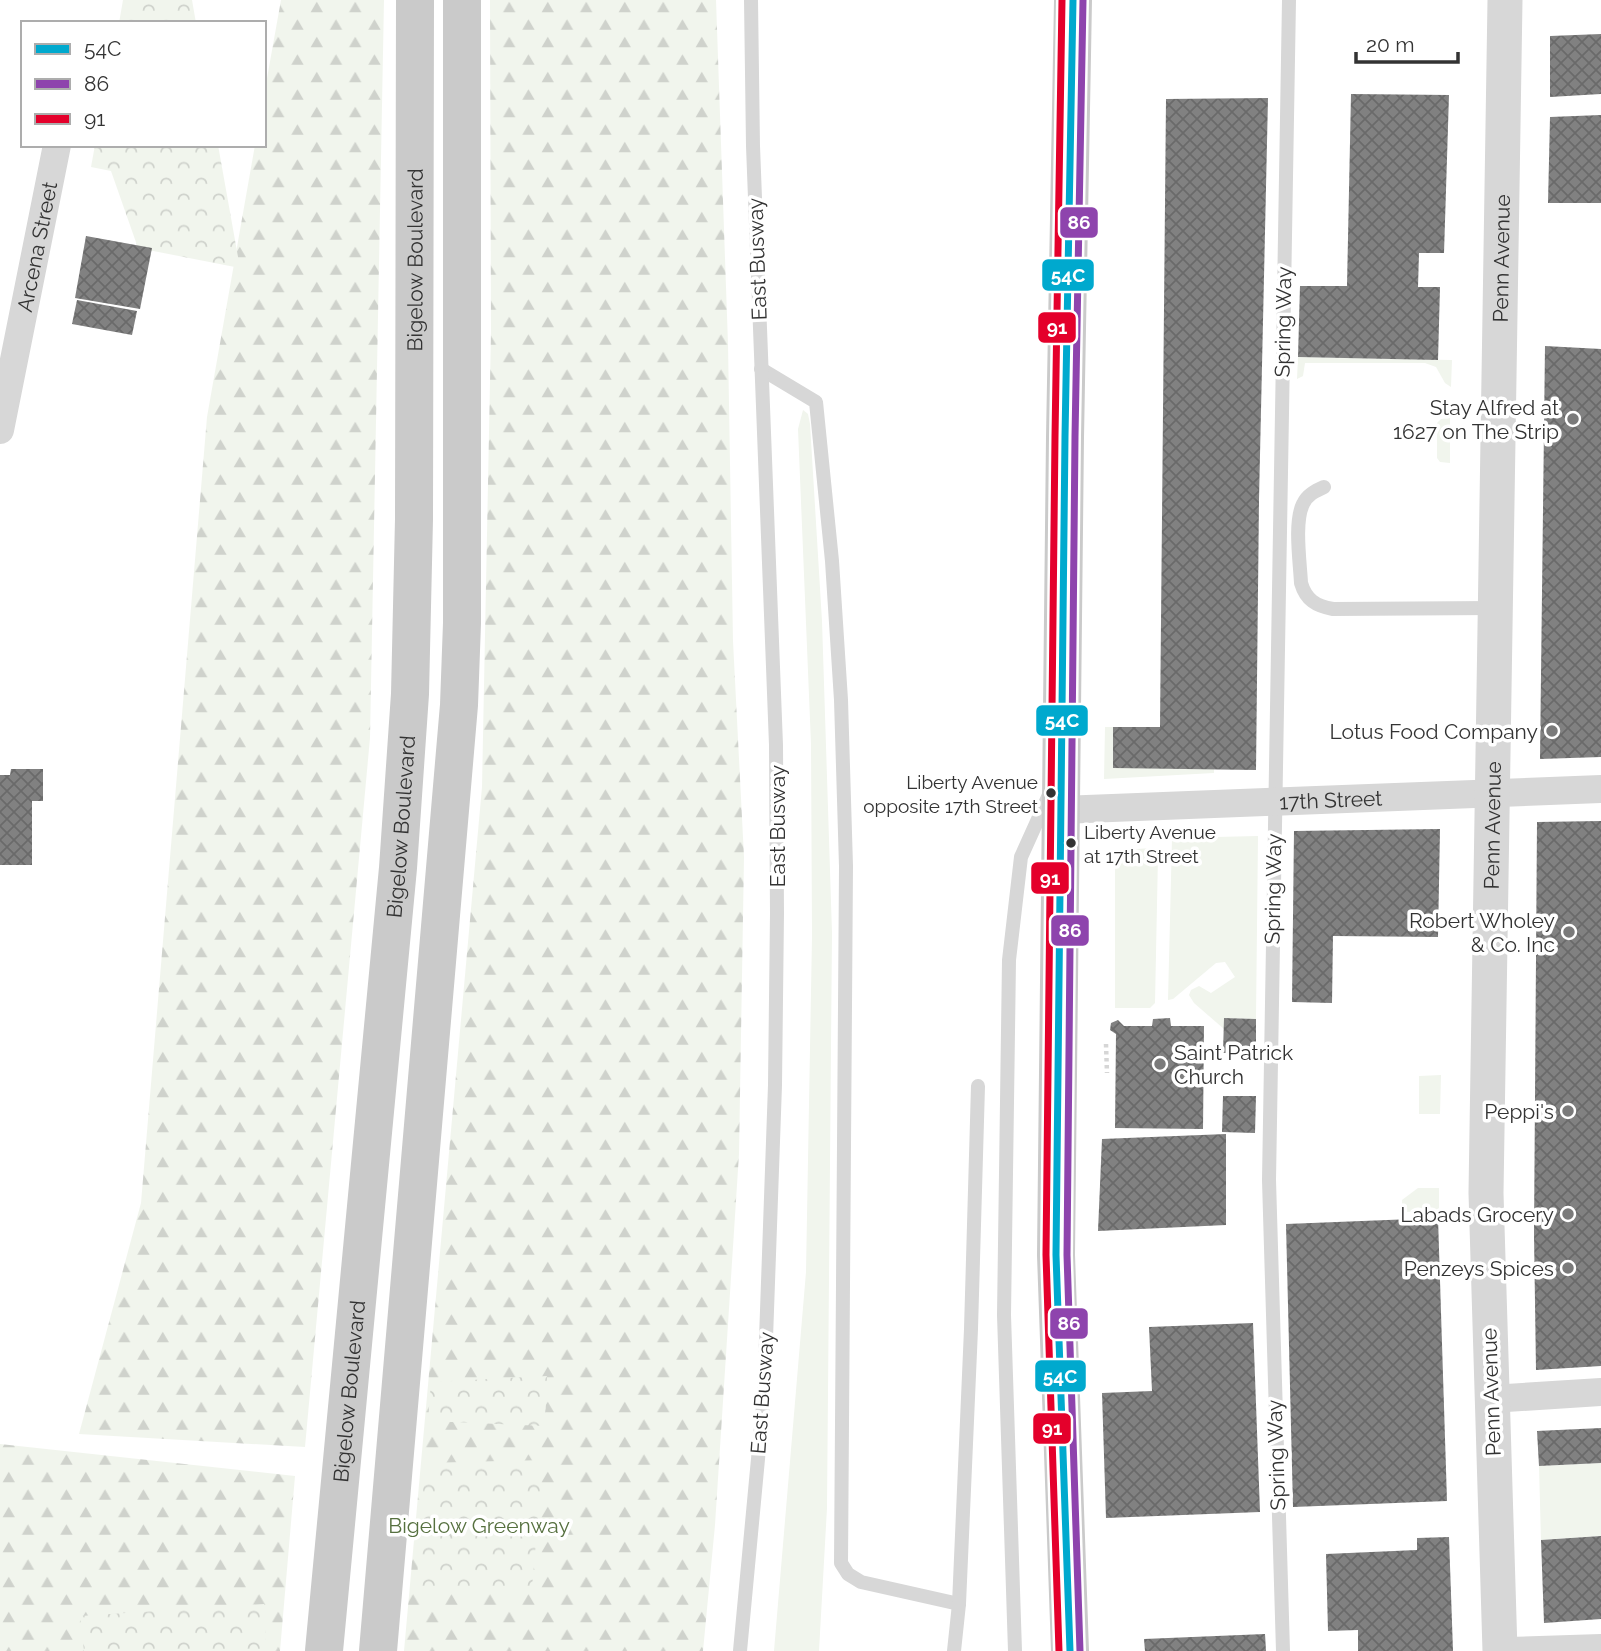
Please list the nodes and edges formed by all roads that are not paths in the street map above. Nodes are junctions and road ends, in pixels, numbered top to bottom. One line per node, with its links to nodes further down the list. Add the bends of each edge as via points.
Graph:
1 (415, 0): 22 (main road, Bigelow Boulevard, via 410,694 397,882)
2 (462, 0): 23 (main road, via 459,705)
3 (751, 0): 8 (lane, East Busway)
4 (1073, 0): 12 (main road)
5 (1289, 0): 15 (lane, Spring Way)
6 (1505, 0): 11 (street, Penn Avenue)
7 (57, 147): 9 (street, Arcena Street)
8 (761, 369): 20 (lane, via 816,402 832,561 846,866 841,1563 861,1582); 24 (lane, East Busway, via 776,745 775,1086 764,1395)
9 (0, 430)
10 (1324, 487): 11 (lane, via 1308,496 1299,517 1301,583 1310,600 1333,609)
11 (1496, 607): 14 (street, Penn Avenue)
12 (1062, 769): 16 (main road); 26 (lane, via 1021,857 1009,960 1004,1315)
13 (1601, 789): 14 (street, 17th Street)
14 (1492, 792): 15 (street, 17th Street); 19 (street, Penn Avenue, via 1486,1193)
15 (1274, 801): 16 (street, 17th Street); 28 (lane, Spring Way, via 1269,1180)
16 (1061, 810): 27 (main road, via 1056,1255)
17 (978, 1086): 20 (lane)
18 (1601, 1392): 19 (street)
19 (1491, 1399): 29 (street, Penn Avenue)
20 (959, 1604): 25 (lane)
21 (1601, 1648): 30 (street)
22 (324, 1651)
23 (378, 1651)
24 (740, 1651)
25 (954, 1651)
26 (1015, 1651)
27 (1070, 1651)
28 (1283, 1651)
29 (1500, 1651)
30 (1508, 1651)

